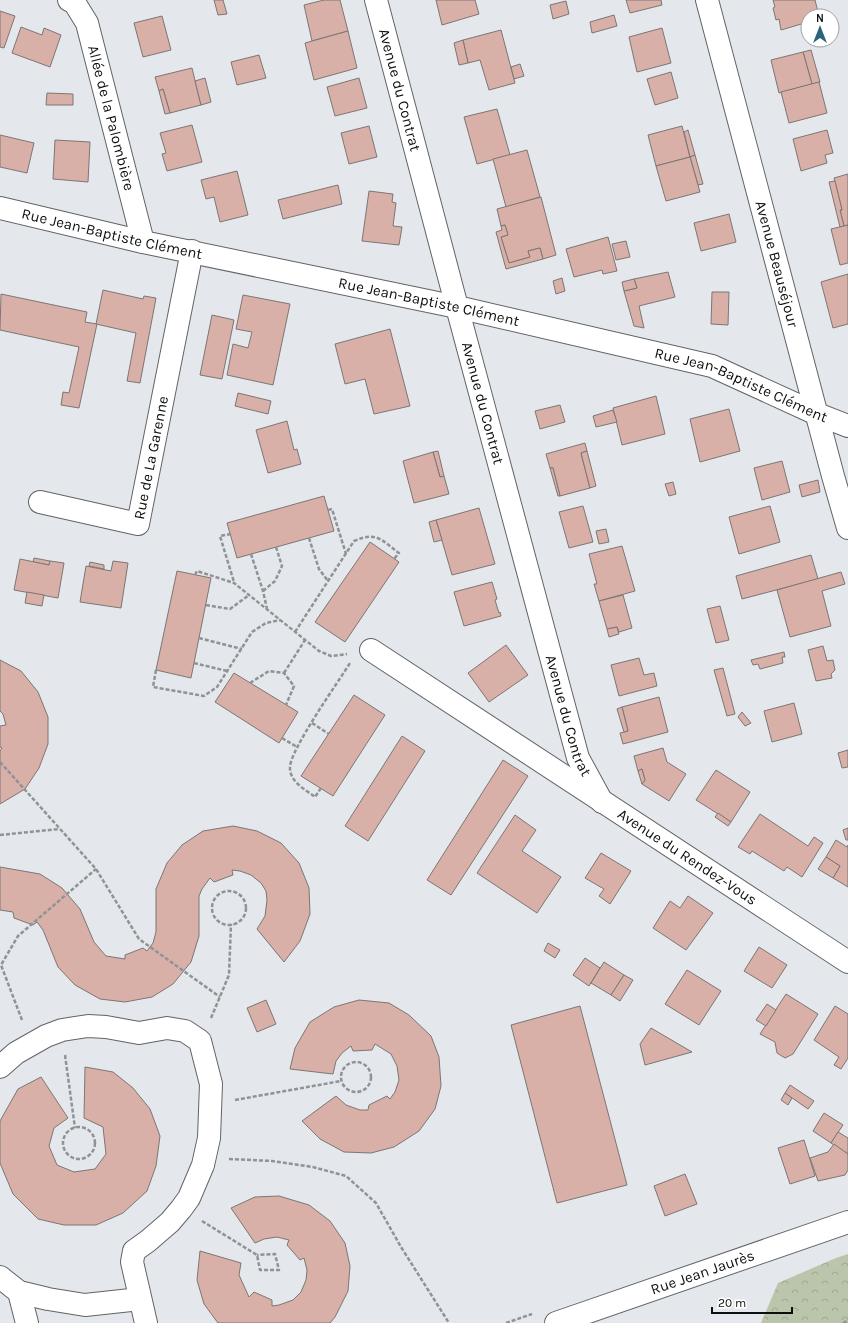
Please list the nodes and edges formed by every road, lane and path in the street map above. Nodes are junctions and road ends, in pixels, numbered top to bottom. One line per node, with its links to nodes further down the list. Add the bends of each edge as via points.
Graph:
1 (69, 0): 5 (street, Allée de la Palombière, via 74,2 87,23)
2 (376, 0): 7 (street, Avenue du Contrat)
3 (707, 0): 8 (street, Avenue Beauséjour)
4 (0, 208): 5 (street, Rue Jean-Baptiste Clément)
5 (143, 242): 6 (street, Rue Jean-Baptiste Clément)
6 (192, 251): 7 (street, Rue Jean-Baptiste Clément); 11 (street, Rue de La Garenne, via 138,524)
7 (457, 307): 8 (street, Rue Jean-Baptiste Clément, via 712,366); 45 (street, Avenue du Contrat, via 578,758)
8 (817, 414): 9 (street, Rue Jean-Baptiste Clément); 10 (street, Avenue Beauséjour)
9 (848, 426)
10 (841, 474): 13 (street, Avenue Beauséjour)
11 (40, 502)
12 (328, 510): 18 (path, via 332,509)
13 (848, 528)
14 (231, 534): 22 (path, via 220,536)
15 (309, 538): 21 (path, via 318,569)
16 (276, 547): 23 (path, via 282,566 275,581)
17 (251, 554): 23 (path)
18 (346, 554): 19 (path, via 354,541 365,536 377,537 399,553); 21 (path)
19 (394, 559)
20 (195, 575): 22 (path, via 197,571)
21 (328, 581): 28 (path)
22 (234, 583): 24 (path)
23 (263, 591): 26 (path)
24 (249, 595): 25 (path, via 230,609); 26 (path)
25 (206, 605)
26 (267, 609): 27 (path)
27 (280, 620): 28 (path); 31 (path, via 266,623 252,632)
28 (295, 632): 30 (path)
29 (199, 638): 31 (path)
30 (305, 640): 32 (path, via 318,651 331,656); 36 (path)
31 (242, 648): 35 (path)
32 (363, 652): 39 (path); 45 (street, Avenue du Rendez-Vous)
33 (194, 663): 35 (path)
34 (156, 670): 35 (path, via 153,687 204,696 217,687)
35 (227, 671)
36 (284, 673): 37 (path, via 269,671); 38 (path, via 294,686)
37 (250, 683)
38 (286, 705)
39 (312, 723): 40 (path); 42 (path)
40 (329, 734)
41 (282, 738): 42 (path)
42 (296, 747): 44 (path, via 289,768 294,780 315,798)
43 (0, 762): 46 (path)
44 (321, 788)
45 (602, 802): 50 (street, Avenue du Rendez-Vous)
46 (60, 829): 47 (path); 48 (path)
47 (0, 835)
48 (96, 869): 51 (path, via 139,939); 54 (path, via 18,936 1,965)
49 (231, 924): 49 (path, via 240,920 245,904 240,895 224,891 215,897 213,914 220,922); 51 (path, via 230,975)
50 (848, 962)
51 (220, 997): 53 (path)
52 (62, 1030): 53 (street, via 88,1026 139,1033 167,1028 185,1031); 54 (street); 58 (path)
53 (200, 1041): 57 (street, via 211,1084)
54 (31, 1044): 55 (street, via 16,1052)
55 (0, 1067)
56 (342, 1081): 56 (path, via 347,1089 361,1091 366,1089 371,1080 370,1070 363,1063 354,1062 342,1071); 57 (path)
57 (211, 1105): 59 (street)
58 (75, 1128): 58 (path, via 64,1137 63,1147 73,1158 83,1159 92,1153 95,1142 91,1132 81,1127)
59 (205, 1157): 60 (street, via 189,1198); 70 (path, via 272,1161 313,1167 346,1176 376,1203)
60 (181, 1209): 62 (path); 65 (street, via 170,1222 134,1251 132,1262)
61 (848, 1222): 72 (street, Rue Jean Jaurès)
62 (257, 1254): 62 (path, via 260,1270 279,1270 275,1254)
63 (0, 1277): 64 (street)
64 (19, 1292): 65 (street, via 85,1305); 68 (street)
65 (140, 1299): 69 (street)
66 (534, 1314): 71 (path)
67 (848, 1321): 73 (path)
68 (28, 1323)
69 (146, 1323)
70 (449, 1323)
71 (506, 1323)
72 (556, 1323)
73 (843, 1323)

